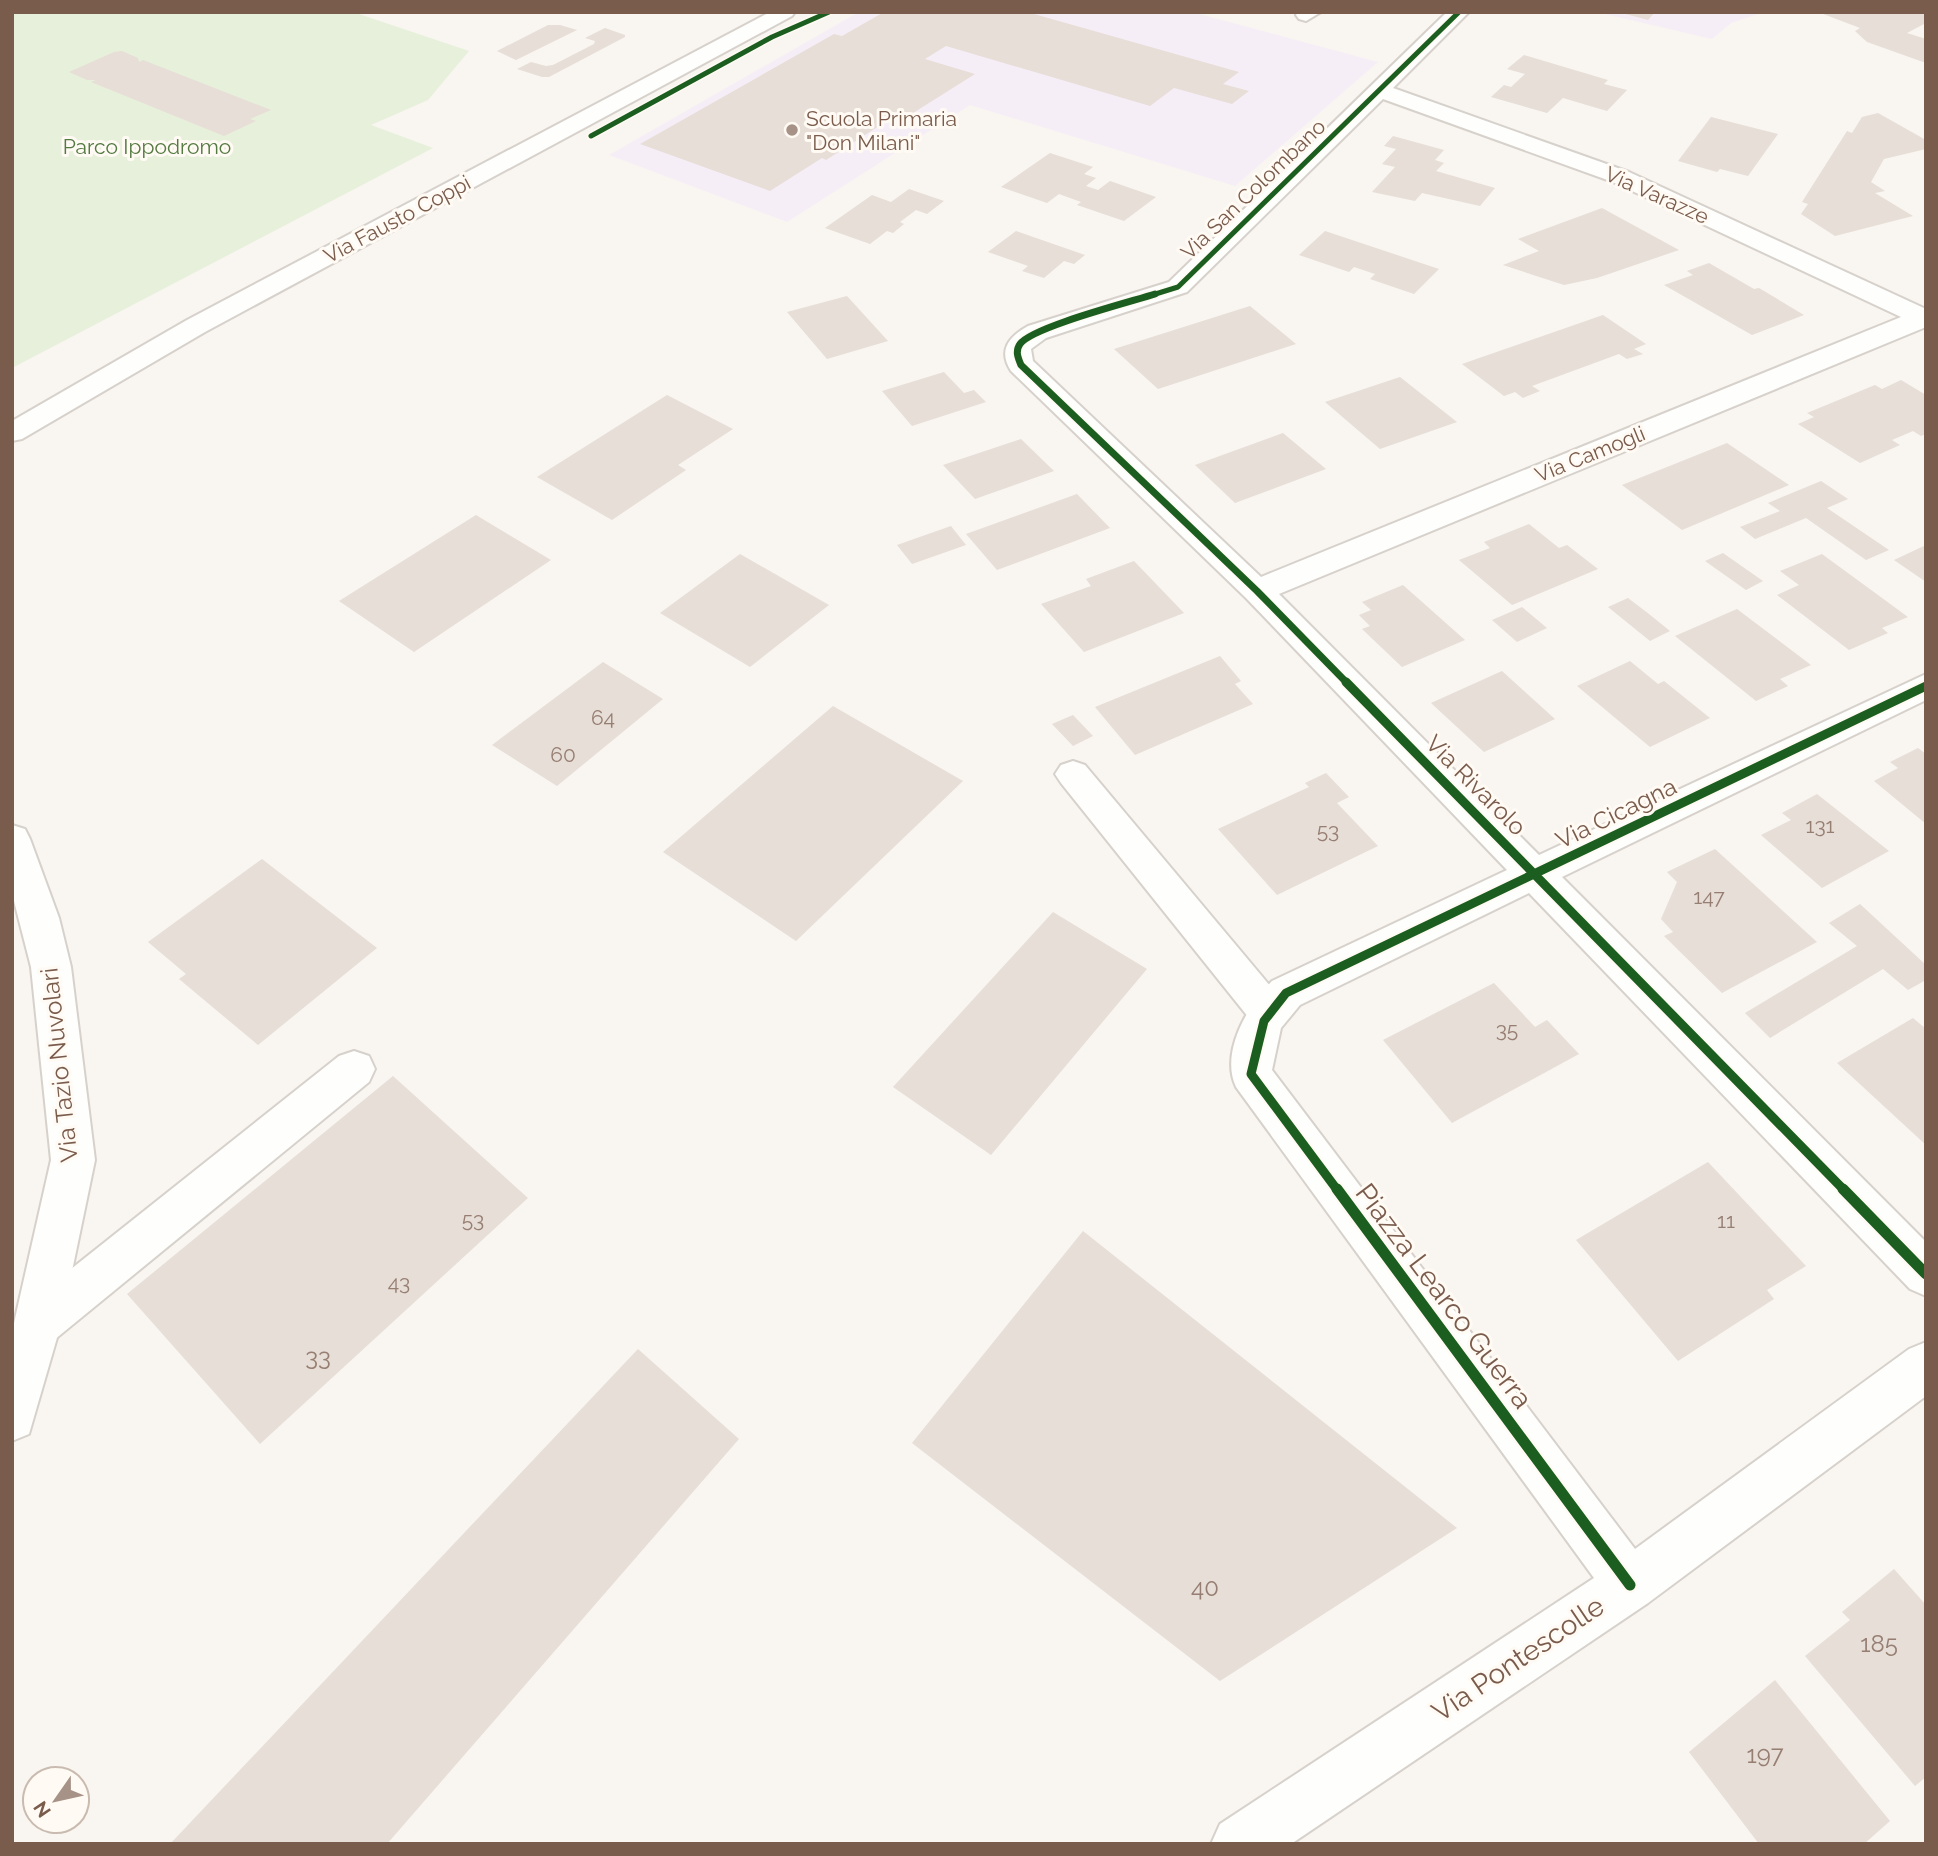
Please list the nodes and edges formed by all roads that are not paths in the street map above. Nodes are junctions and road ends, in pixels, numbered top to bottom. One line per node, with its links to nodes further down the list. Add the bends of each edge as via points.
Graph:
1 (785, 12): 6 (street, Via Fausto Coppi, via 196,326)
2 (1459, 12): 3 (street, Via San Colombano)
3 (1381, 91): 4 (street, Via Varazze, via 1621,177); 5 (street, Via San Colombano, via 1178,287)
4 (1924, 318): 7 (street, Via Camogli)
5 (1037, 332): 7 (street, Via Rivarolo, via 1017,348 1021,365)
6 (12, 433)
7 (1257, 591): 11 (street, Via Rivarolo)
8 (1926, 686): 11 (street, Via Cicagna)
9 (1073, 774): 12 (street)
10 (12, 839): 15 (street, Via Tazio Nuvolari, via 40,918 51,967 73,1160)
11 (1535, 873): 12 (street, Via Cicagna, via 1286,993); 14 (street, Via Rivarolo)
12 (1264, 1018): 18 (street, Piazza Learco Guerra, via 1251,1074)
13 (354, 1069): 15 (street)
14 (1926, 1273)
15 (38, 1324): 17 (street, Via Tazio Nuvolari)
16 (1926, 1366): 18 (street, Via Pontescolle)
17 (12, 1417)
18 (1630, 1585): 19 (street, Via Pontescolle)
19 (1240, 1844)

